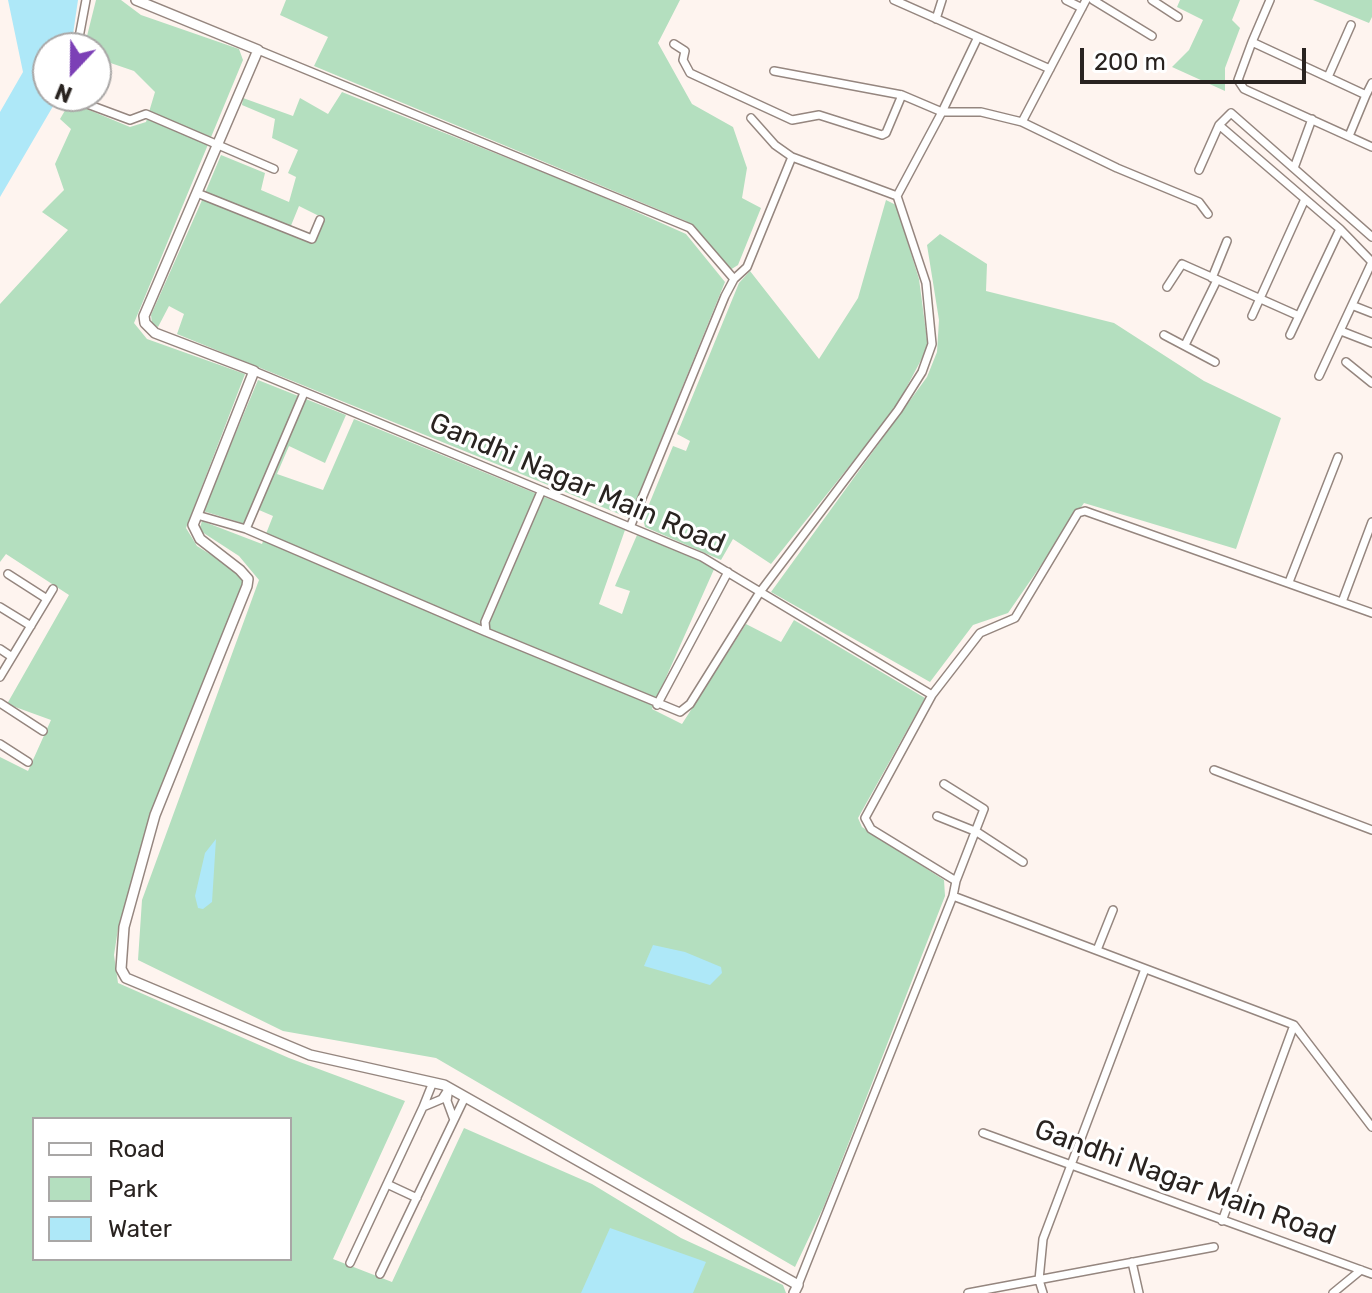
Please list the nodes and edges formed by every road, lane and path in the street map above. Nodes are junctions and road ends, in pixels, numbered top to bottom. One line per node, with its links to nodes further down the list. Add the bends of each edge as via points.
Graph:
1 (86, 0): 14 (street)
2 (136, 0): 19 (street)
3 (894, 0): 12 (street)
4 (942, 0): 12 (street)
5 (1066, 0): 10 (street)
6 (1086, 0): 10 (street)
7 (1093, 0): 15 (street)
8 (1152, 0): 11 (street)
9 (1270, 0): 17 (street)
10 (1082, 8): 20 (street)
11 (1178, 17)
12 (936, 19): 16 (street)
13 (1351, 25): 22 (street)
14 (80, 32)
15 (1152, 36)
16 (977, 39): 20 (street); 27 (street)
17 (1252, 42): 22 (street); 29 (street, via 1238,80 1241,85)
18 (674, 44): 24 (street, via 685,51 690,73 792,120 819,115 882,135)
19 (258, 50): 33 (street, Gandhi Nagar Main Road); 49 (street, via 690,228)
20 (1050, 69): 30 (street)
21 (774, 71): 24 (street)
22 (1328, 77): 25 (street)
23 (1372, 83): 25 (street)
24 (902, 95): 27 (street)
25 (1366, 95): 32 (street)
26 (109, 112): 33 (street, via 130,120 146,114)
27 (942, 112): 30 (street, via 981,112); 41 (street)
28 (751, 118): 35 (street)
29 (1312, 119): 32 (street); 36 (street)
30 (1022, 122): 43 (street, via 1199,202)
31 (1219, 125): 36 (street, via 1231,113); 38 (street); 42 (street)
32 (1349, 136): 34 (street)
33 (218, 145): 37 (street); 40 (street, Gandhi Nagar Main Road)
34 (1372, 147)
35 (792, 157): 41 (street); 49 (street, via 747,267)
36 (1294, 168): 39 (street)
37 (274, 169)
38 (1199, 170)
39 (1321, 192): 42 (street); 46 (street)
40 (197, 193): 44 (street, via 312,239); 64 (street, Gandhi Nagar Main Road, via 145,323 155,333)
41 (897, 196): 78 (street, via 926,283 932,344 898,410)
42 (1309, 202): 45 (street); 52 (street)
43 (1208, 214)
44 (320, 220)
45 (1340, 229): 48 (street); 56 (street)
46 (1372, 237)
47 (1227, 241): 50 (street)
48 (1372, 262): 53 (street)
49 (734, 279): 72 (street)
50 (1214, 279): 51 (street, via 1182,264); 52 (street); 61 (street)
51 (1167, 287)
52 (1259, 300): 55 (street); 56 (street)
53 (1354, 306): 54 (street); 57 (street)
54 (1372, 313)
55 (1252, 316)
56 (1299, 316): 59 (street)
57 (1341, 331): 60 (street); 65 (street)
58 (1164, 335): 61 (street)
59 (1290, 335)
60 (1372, 343)
61 (1185, 345): 62 (street)
62 (1215, 362)
63 (1346, 362): 66 (street)
64 (254, 371): 67 (street, Gandhi Nagar Main Road); 70 (street)
65 (1319, 376)
66 (1372, 383)
67 (304, 393): 69 (street, Gandhi Nagar Main Road); 73 (street)
68 (1338, 457): 76 (street)
69 (541, 492): 72 (street, Gandhi Nagar Main Road); 84 (street, via 485,622)
70 (197, 515): 73 (street); 106 (street, via 194,532 248,579 155,815 124,927 121,969 126,978 310,1055)
71 (1372, 522): 80 (street)
72 (631, 525): 74 (street, Gandhi Nagar Main Road)
73 (246, 529): 84 (street)
74 (728, 572): 78 (street, Gandhi Nagar Main Road); 90 (street)
75 (8, 574): 79 (street)
76 (1289, 582): 80 (street); 88 (street, via 1102,514 1078,513 1015,618 980,633)
77 (53, 589): 79 (street)
78 (760, 592): 88 (street, Gandhi Nagar Main Road); 90 (street, via 690,704 673,713)
79 (47, 599): 83 (street)
80 (1342, 602): 82 (street)
81 (0, 607): 83 (street)
82 (1372, 613)
83 (31, 626): 86 (street)
84 (486, 632): 90 (street)
85 (0, 649): 86 (street)
86 (12, 657): 87 (street)
87 (0, 677)
88 (932, 695): 100 (street, via 865,818 871,829)
89 (0, 703): 91 (street)
90 (657, 705)
91 (43, 731)
92 (0, 744): 93 (street)
93 (28, 762)
94 (1214, 770): 97 (street)
95 (944, 784): 98 (street, via 984,809)
96 (937, 816): 98 (street)
97 (1372, 830)
98 (977, 832): 99 (street); 100 (street)
99 (1023, 862)
100 (956, 881): 101 (street)
101 (953, 896): 103 (street); 124 (street)
102 (1113, 910): 103 (street)
103 (1097, 950): 104 (street)
104 (1145, 969): 105 (street); 113 (street)
105 (1294, 1025): 111 (street); 116 (street)
106 (433, 1082): 107 (street); 109 (street)
107 (449, 1088): 108 (street); 109 (street, via 442,1099); 110 (street)
108 (465, 1097): 110 (street); 124 (street)
109 (423, 1107): 114 (street)
110 (454, 1120): 115 (street)
111 (1372, 1127)
112 (983, 1133): 113 (street, Gandhi Nagar Main Road)
113 (1071, 1165): 116 (street, Gandhi Nagar Main Road); 123 (street, via 1043,1239)
114 (387, 1184): 115 (street); 119 (street)
115 (417, 1198): 121 (street)
116 (1222, 1221): 120 (street, Gandhi Nagar Main Road)
117 (1214, 1247): 118 (street)
118 (1132, 1262): 123 (street); 128 (street)
119 (350, 1263)
120 (1361, 1270): 122 (street, Gandhi Nagar Main Road); 125 (street)
121 (380, 1274)
122 (1372, 1274)
123 (1039, 1280): 126 (street); 127 (street)
124 (796, 1289)
125 (1336, 1290): 129 (street)
126 (968, 1293)
127 (1043, 1293)
128 (1139, 1293)
129 (1347, 1293)

